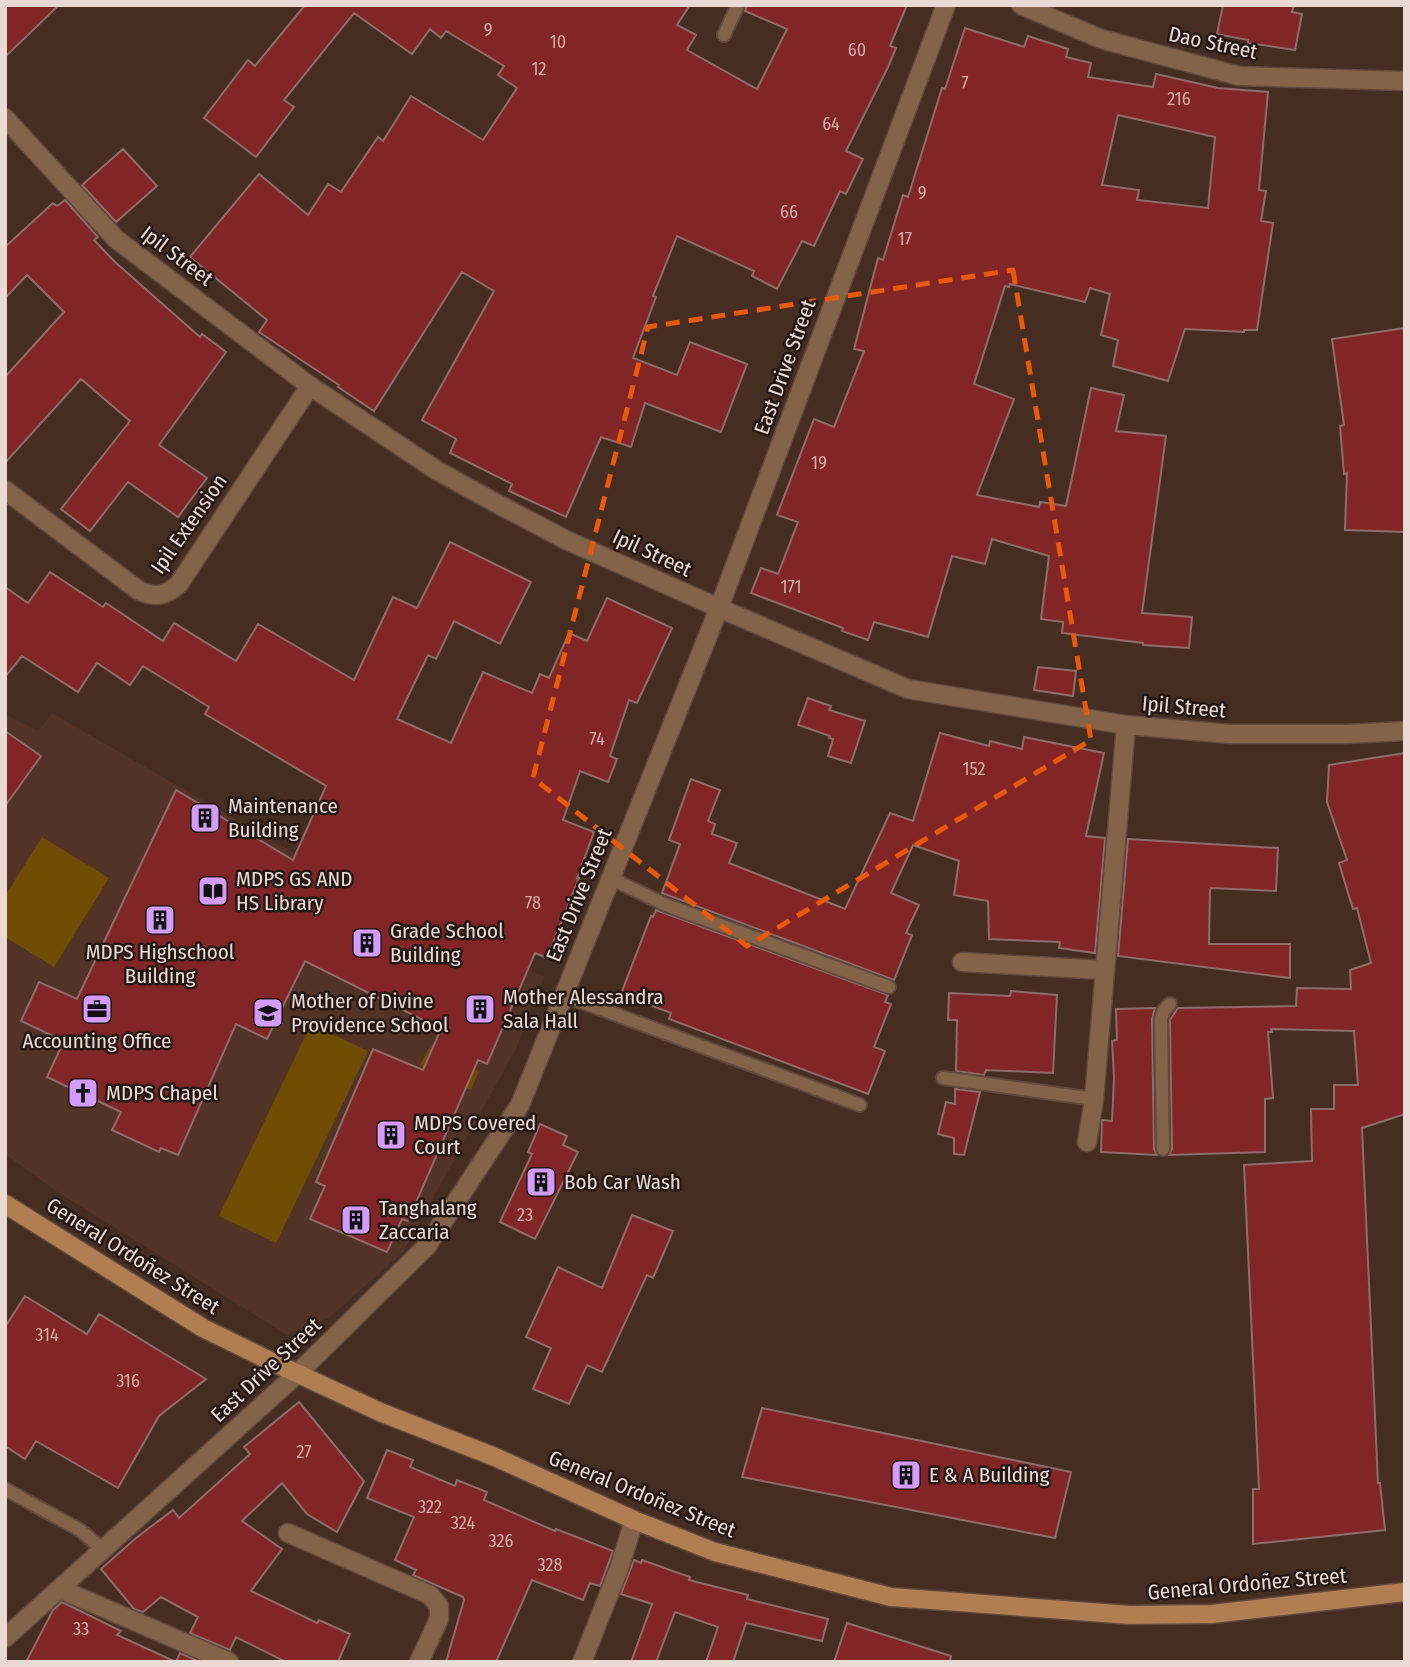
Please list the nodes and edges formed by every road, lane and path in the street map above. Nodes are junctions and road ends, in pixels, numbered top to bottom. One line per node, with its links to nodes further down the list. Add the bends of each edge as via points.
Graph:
1 (738, 5): 4 (lane)
2 (946, 5): 9 (street, East Drive Street)
3 (1021, 5): 5 (street, Dao Street, via 1101,39 1239,76)
4 (724, 35)
5 (1405, 81)
6 (5, 118): 7 (street, Ipil Street, via 117,239)
7 (310, 386): 8 (street, Ipil Extension, via 179,584 160,596 138,590); 9 (street, Ipil Street, via 436,470 492,501 566,540)
8 (5, 490)
9 (719, 608): 10 (street, Ipil Street, via 908,689); 12 (street, East Drive Street)
10 (1126, 725): 11 (street, Ipil Street, via 1230,734); 14 (street)
11 (1405, 731)
12 (610, 878): 15 (lane, via 666,905); 16 (street, East Drive Street)
13 (962, 962): 14 (street)
14 (1104, 970): 19 (street)
15 (889, 987)
16 (563, 995): 20 (lane); 24 (street, East Drive Street, via 520,1105 426,1246)
17 (1170, 1004): 22 (lane, via 1161,1019)
18 (943, 1078): 19 (lane)
19 (1094, 1099): 21 (street)
20 (860, 1105)
21 (1087, 1142)
22 (1163, 1149)
23 (5, 1204): 24 (main road, General Ordoñez Street, via 203,1328)
24 (297, 1374): 26 (main road, General Ordoñez Street); 28 (street, East Drive Street)
25 (5, 1489): 28 (lane, via 80,1530)
26 (634, 1520): 30 (main road, General Ordoñez Street, via 715,1552 891,1597 1130,1615 1212,1614); 34 (street)
27 (288, 1533): 33 (street, via 430,1595 439,1606 439,1619)
28 (103, 1550): 29 (street, East Drive Street)
29 (60, 1589): 31 (street, East Drive Street); 32 (street)
30 (1405, 1592)
31 (5, 1638)
32 (229, 1662)
33 (419, 1662)
34 (582, 1662)

